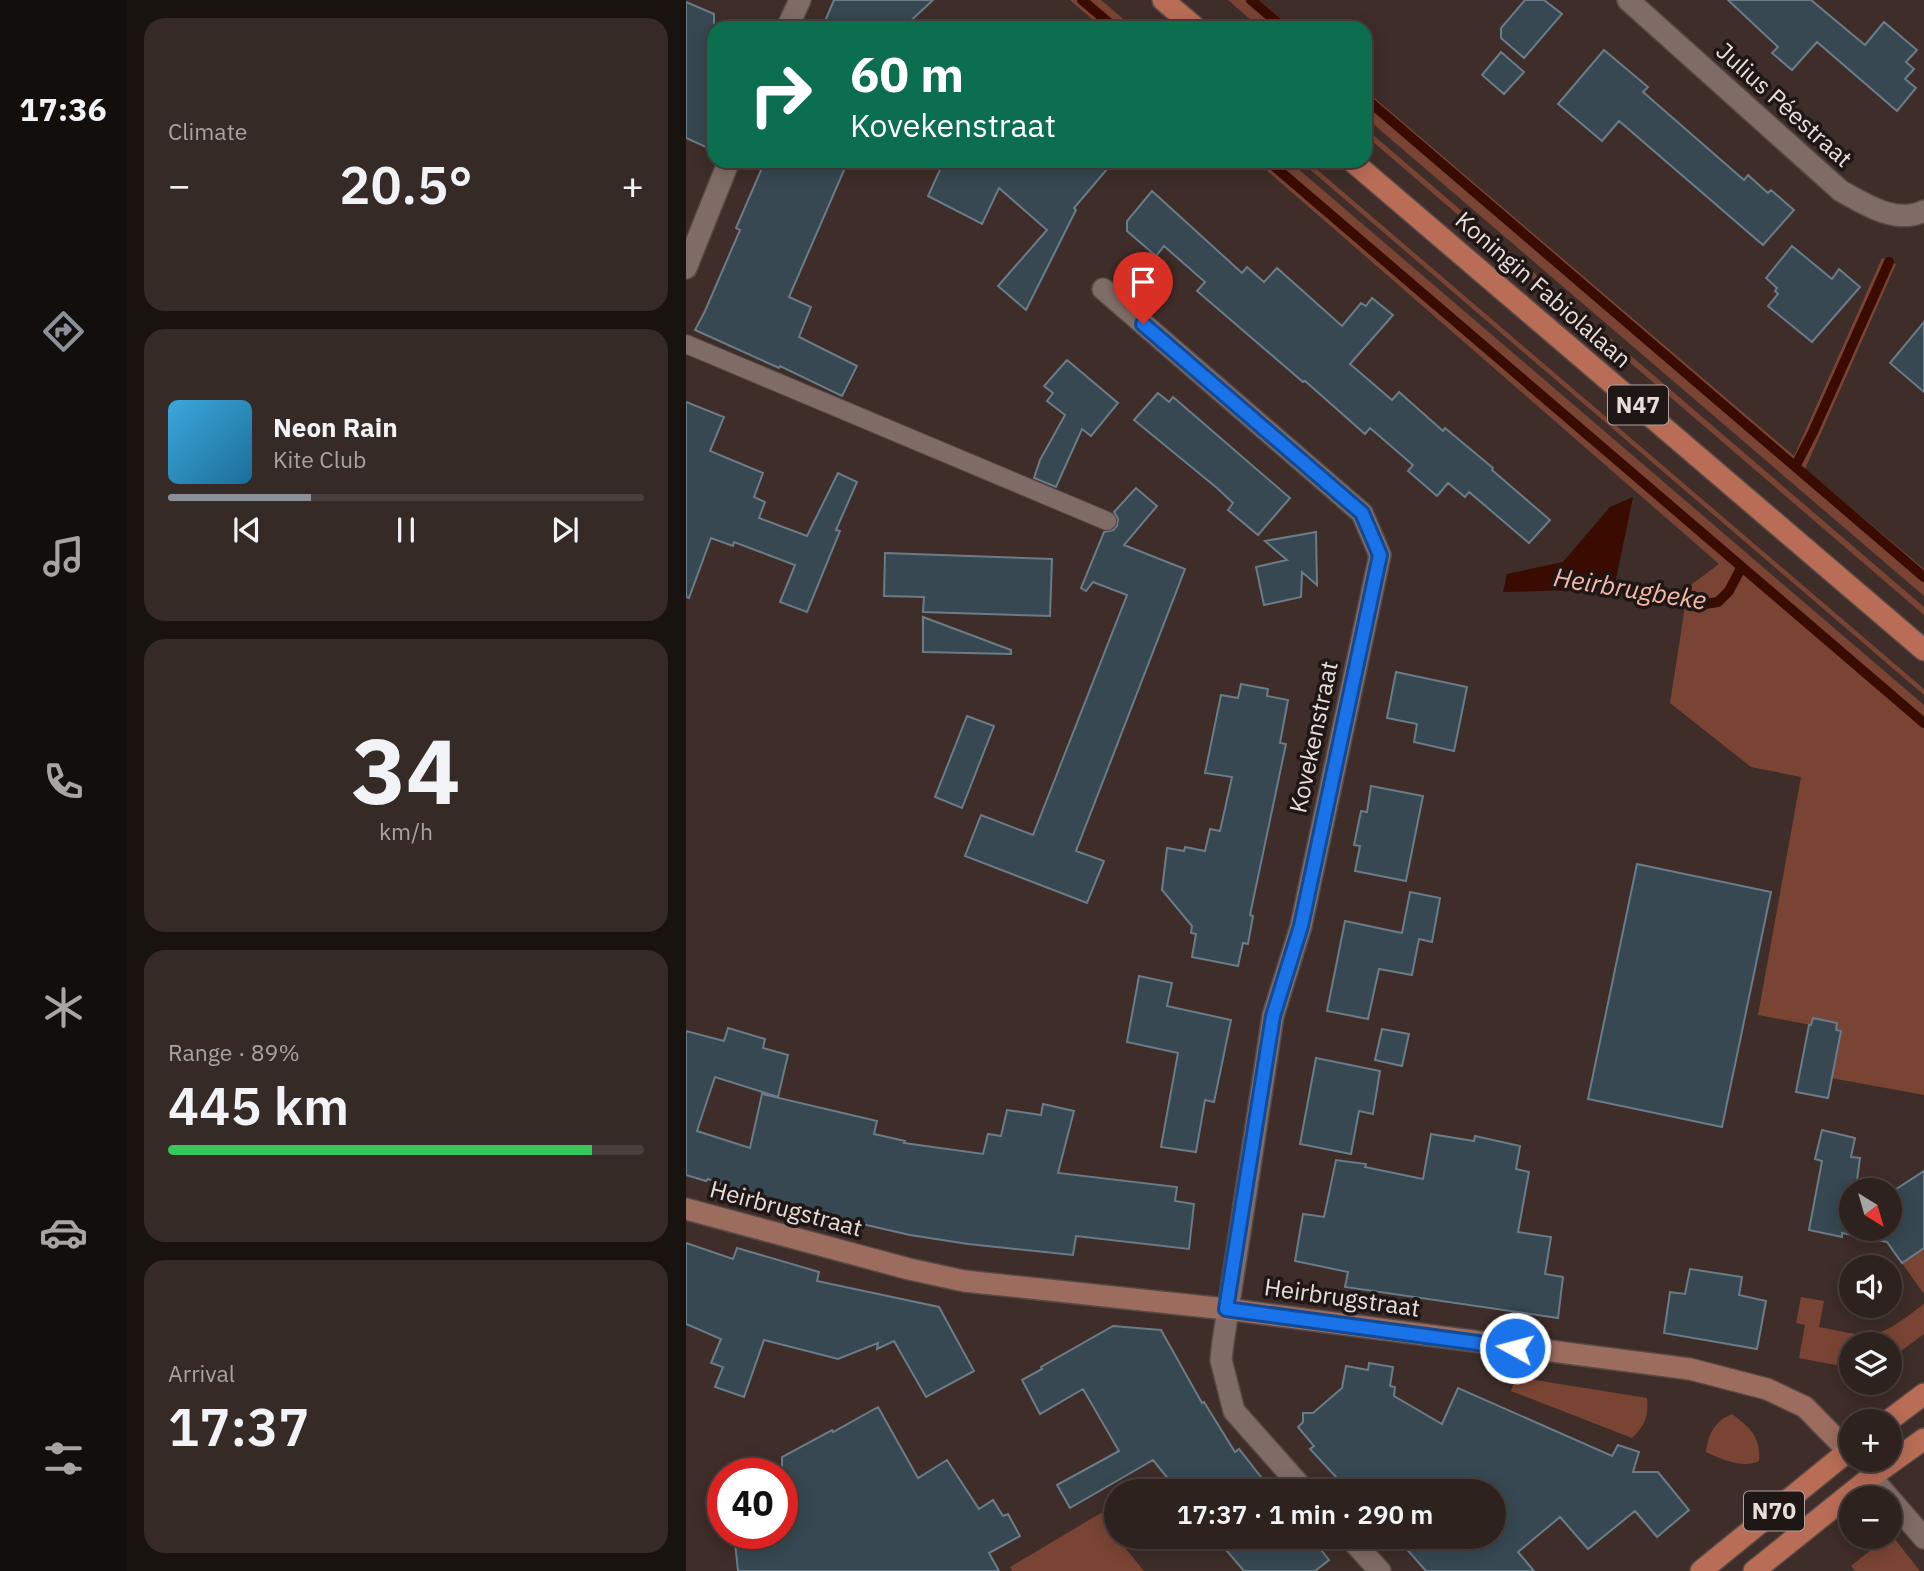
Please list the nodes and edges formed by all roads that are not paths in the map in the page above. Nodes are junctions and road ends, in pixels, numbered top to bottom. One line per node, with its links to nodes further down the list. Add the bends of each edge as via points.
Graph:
1 (800, 0): 4 (street)
2 (1163, 0): 5 (main road)
3 (1629, 0): 8 (street, Julius Péestraat, via 1841,191 1898,216)
4 (791, 21)
5 (1188, 21)
6 (726, 168): 9 (street)
7 (1360, 168): 13 (main road, Koningin Fabiolalaan / N47)
8 (1923, 214)
9 (686, 268)
10 (1103, 289): 15 (street, Kovekenstraat, via 1362,513 1380,555 1301,926 1273,1016)
11 (686, 344): 12 (lane)
12 (1107, 521)
13 (1924, 650)
14 (686, 1209): 15 (street, Heirbrugstraat, via 964,1280)
15 (1226, 1309): 19 (street, Heirbrugstraat, via 1690,1369 1767,1389 1805,1407); 23 (street, Kovekenstraat, via 1222,1360 1234,1411)
16 (1924, 1394): 17 (main road)
17 (1902, 1410)
18 (1924, 1439): 22 (main road, N70)
19 (1839, 1441)
20 (1839, 1462): 27 (main road, N70)
21 (1867, 1472): 22 (street, Heirbrugstraat)
22 (1871, 1477): 24 (street); 28 (main road, N70)
23 (1295, 1479)
24 (1924, 1538)
25 (1360, 1549): 26 (street)
26 (1380, 1571)
27 (1701, 1571)
28 (1754, 1571)

